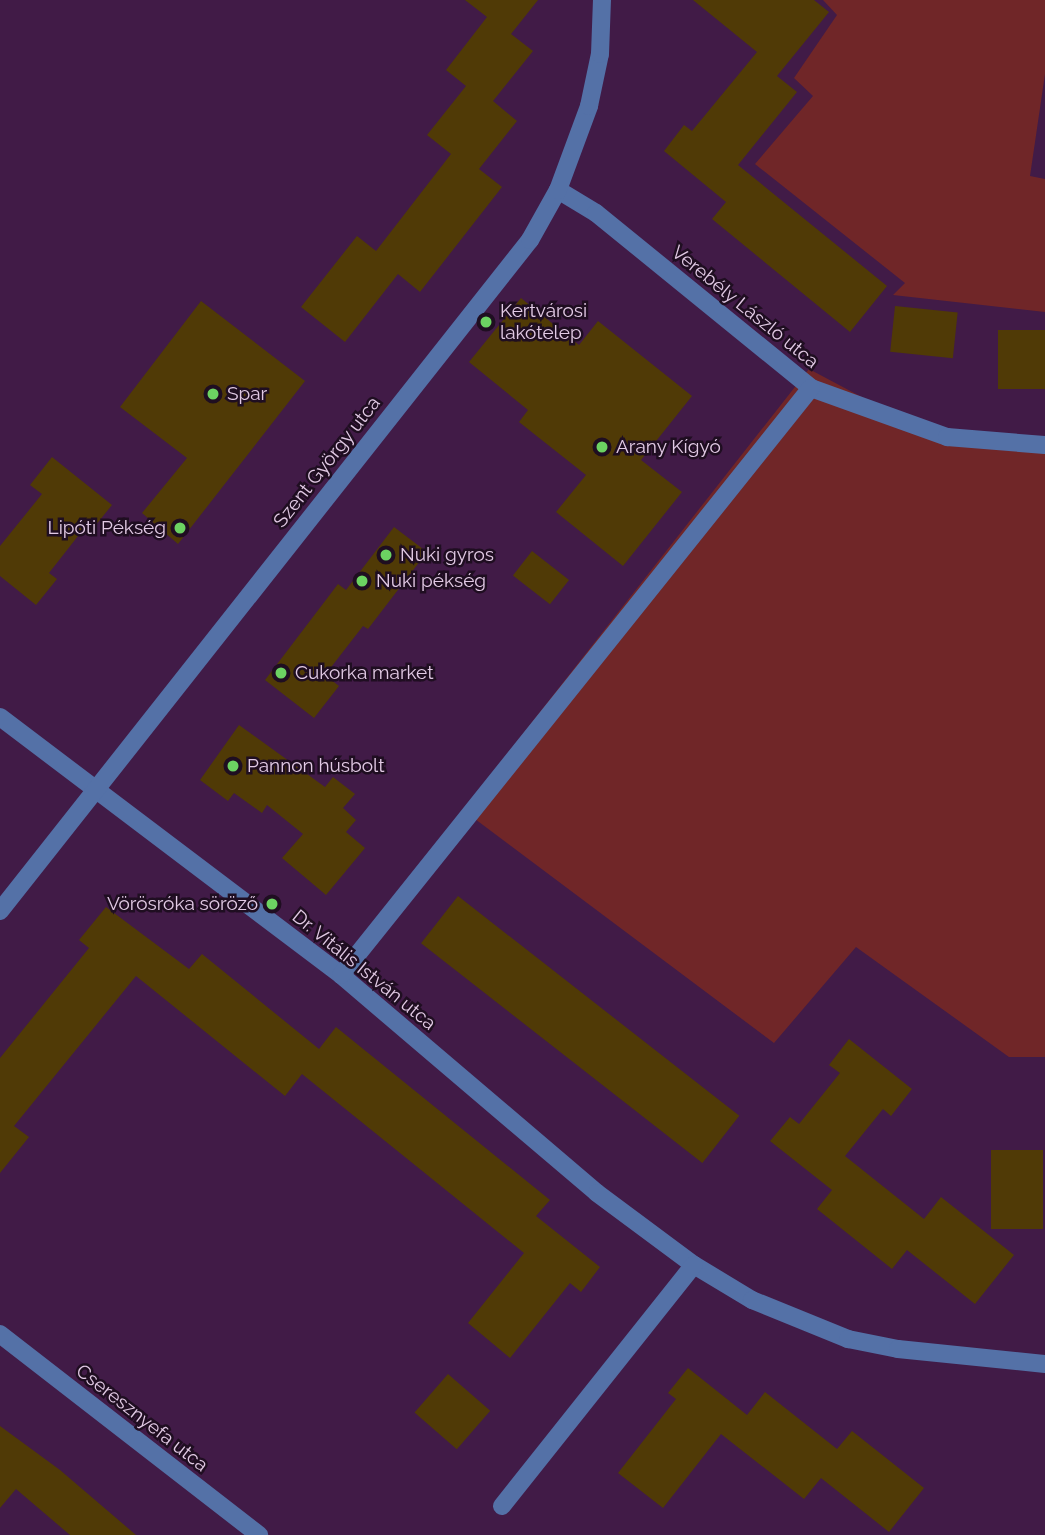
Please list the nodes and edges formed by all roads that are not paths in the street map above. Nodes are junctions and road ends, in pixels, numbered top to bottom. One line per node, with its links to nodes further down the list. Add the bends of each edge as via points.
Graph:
1 (602, 0): 2 (street, Szent György utca, via 600,54 589,106)
2 (558, 190): 3 (street, Verebély László utca, via 596,213); 6 (street, Szent György utca, via 530,240)
3 (811, 388): 4 (street, Verebély László utca, via 947,437); 8 (street)
4 (1045, 445)
5 (0, 718): 6 (street, Dr. Vitális István utca)
6 (95, 789): 7 (street, Szent György utca); 8 (street, Dr. Vitális István utca)
7 (0, 911)
8 (341, 975): 9 (street, Dr. Vitális István utca, via 597,1193)
9 (694, 1265): 11 (street, Dr. Vitális István utca, via 752,1300 848,1339 898,1349); 12 (street)
10 (0, 1334): 13 (street, Cseresznyefa utca)
11 (1045, 1364)
12 (502, 1506)
13 (259, 1535)

